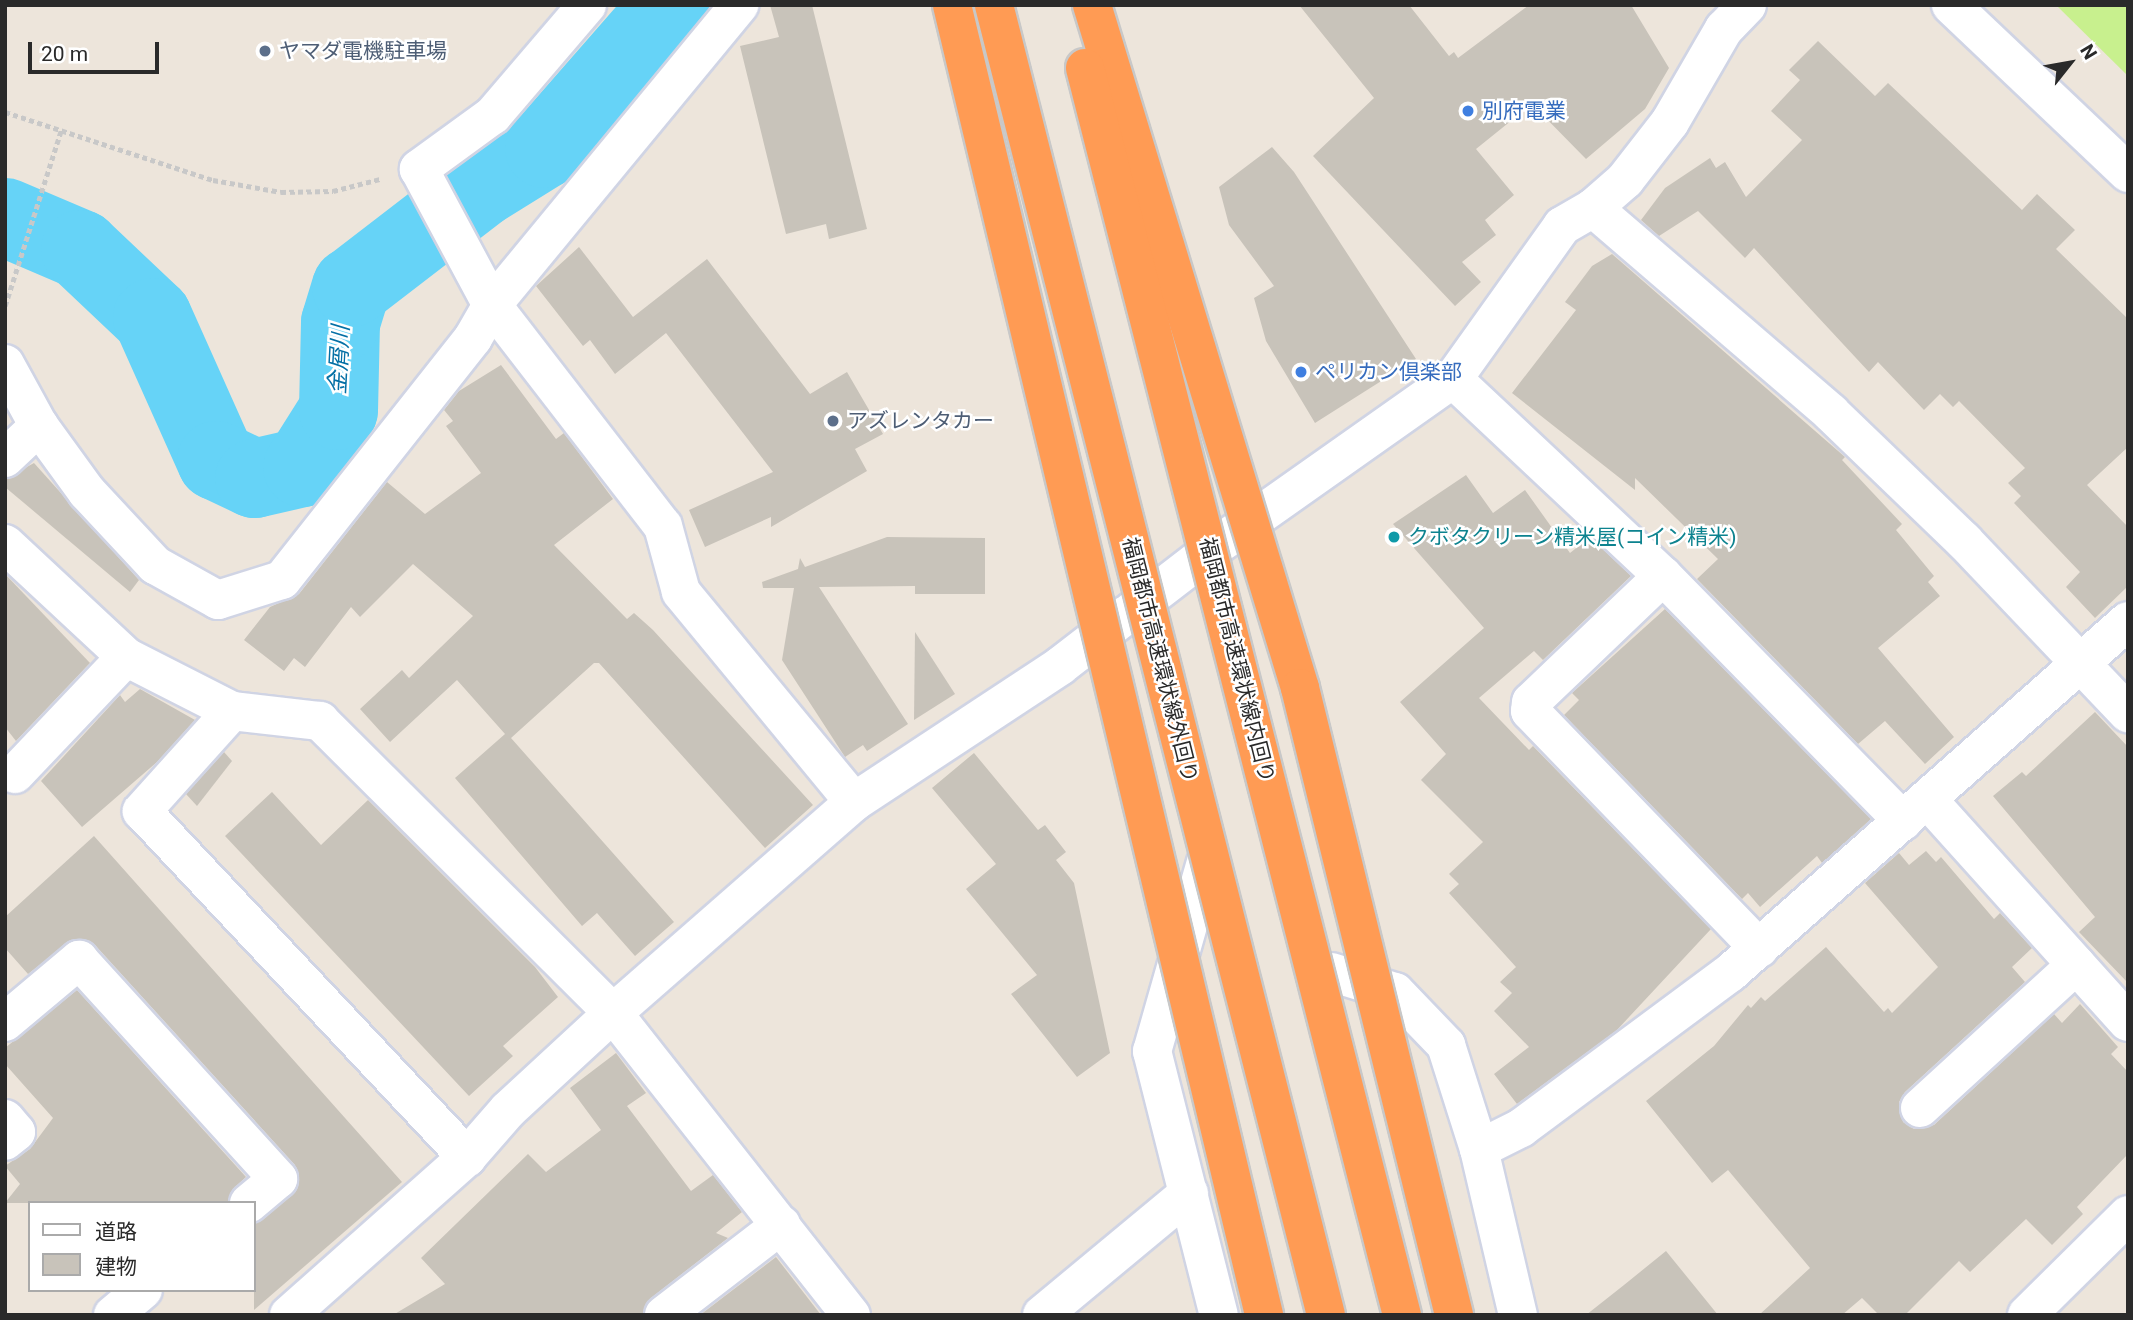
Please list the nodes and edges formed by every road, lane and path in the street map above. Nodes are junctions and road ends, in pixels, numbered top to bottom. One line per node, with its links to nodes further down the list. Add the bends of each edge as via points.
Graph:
1 (587, 5): 11 (street, via 493,116)
2 (739, 5): 14 (street)
3 (951, 5): 53 (highway, bridge)
4 (994, 5): 54 (highway, 福岡都市高速環状線外回り, bridge)
5 (1069, 5): 55 (highway, 福岡都市高速環状線内回り, bridge)
6 (1092, 5): 56 (highway, bridge, via 1300,688)
7 (1951, 5): 12 (street)
8 (1726, 13): 13 (street, via 1670,122 1625,180)
9 (5, 112): 10 (path)
10 (61, 131): 11 (path, via 213,180 281,192 332,191); 15 (path)
11 (419, 169): 14 (street)
12 (2128, 173)
13 (1593, 208): 17 (street, via 1562,226); 24 (street, via 1831,413)
14 (492, 305): 18 (street, via 473,338 282,580 218,600 155,565 87,492); 28 (street, via 663,526 681,592)
15 (5, 306)
16 (5, 364): 18 (street)
17 (1453, 379): 21 (street); 28 (street, via 1219,544 1059,666)
18 (38, 426): 19 (street)
19 (5, 458)
20 (5, 544): 23 (street)
21 (1663, 576): 29 (street); 31 (street, via 1531,702 1530,710)
22 (2128, 621): 24 (street)
23 (126, 657): 25 (street); 27 (street)
24 (2081, 662): 26 (street); 29 (street)
25 (232, 711): 34 (street, via 320,721); 41 (street, via 142,811)
26 (2128, 713)
27 (15, 774)
28 (854, 802): 34 (street)
29 (1915, 810): 31 (street); 32 (street)
30 (1206, 862): 42 (street, via 1152,1051)
31 (1759, 948): 40 (street, via 1521,1128)
32 (2076, 965): 36 (street); 37 (street)
33 (1331, 972): 40 (street, via 1395,992 1446,1045)
34 (613, 1013): 41 (street, via 508,1110); 45 (street)
35 (5, 1022): 43 (street, via 79,960 278,1179)
36 (2128, 1022)
37 (1920, 1108)
38 (5, 1119): 39 (street, via 16,1132)
39 (5, 1141)
40 (1479, 1149): 57 (street)
41 (467, 1157): 48 (street)
42 (1189, 1193): 51 (street); 52 (street)
43 (251, 1201)
44 (2128, 1215): 58 (street)
45 (781, 1225): 49 (street); 50 (street)
46 (140, 1292): 47 (street)
47 (113, 1315)
48 (289, 1315)
49 (664, 1315)
50 (851, 1315)
51 (1042, 1315)
52 (1219, 1315)
53 (1264, 1315)
54 (1326, 1315)
55 (1402, 1315)
56 (1454, 1315)
57 (1518, 1315)
58 (2027, 1315)

